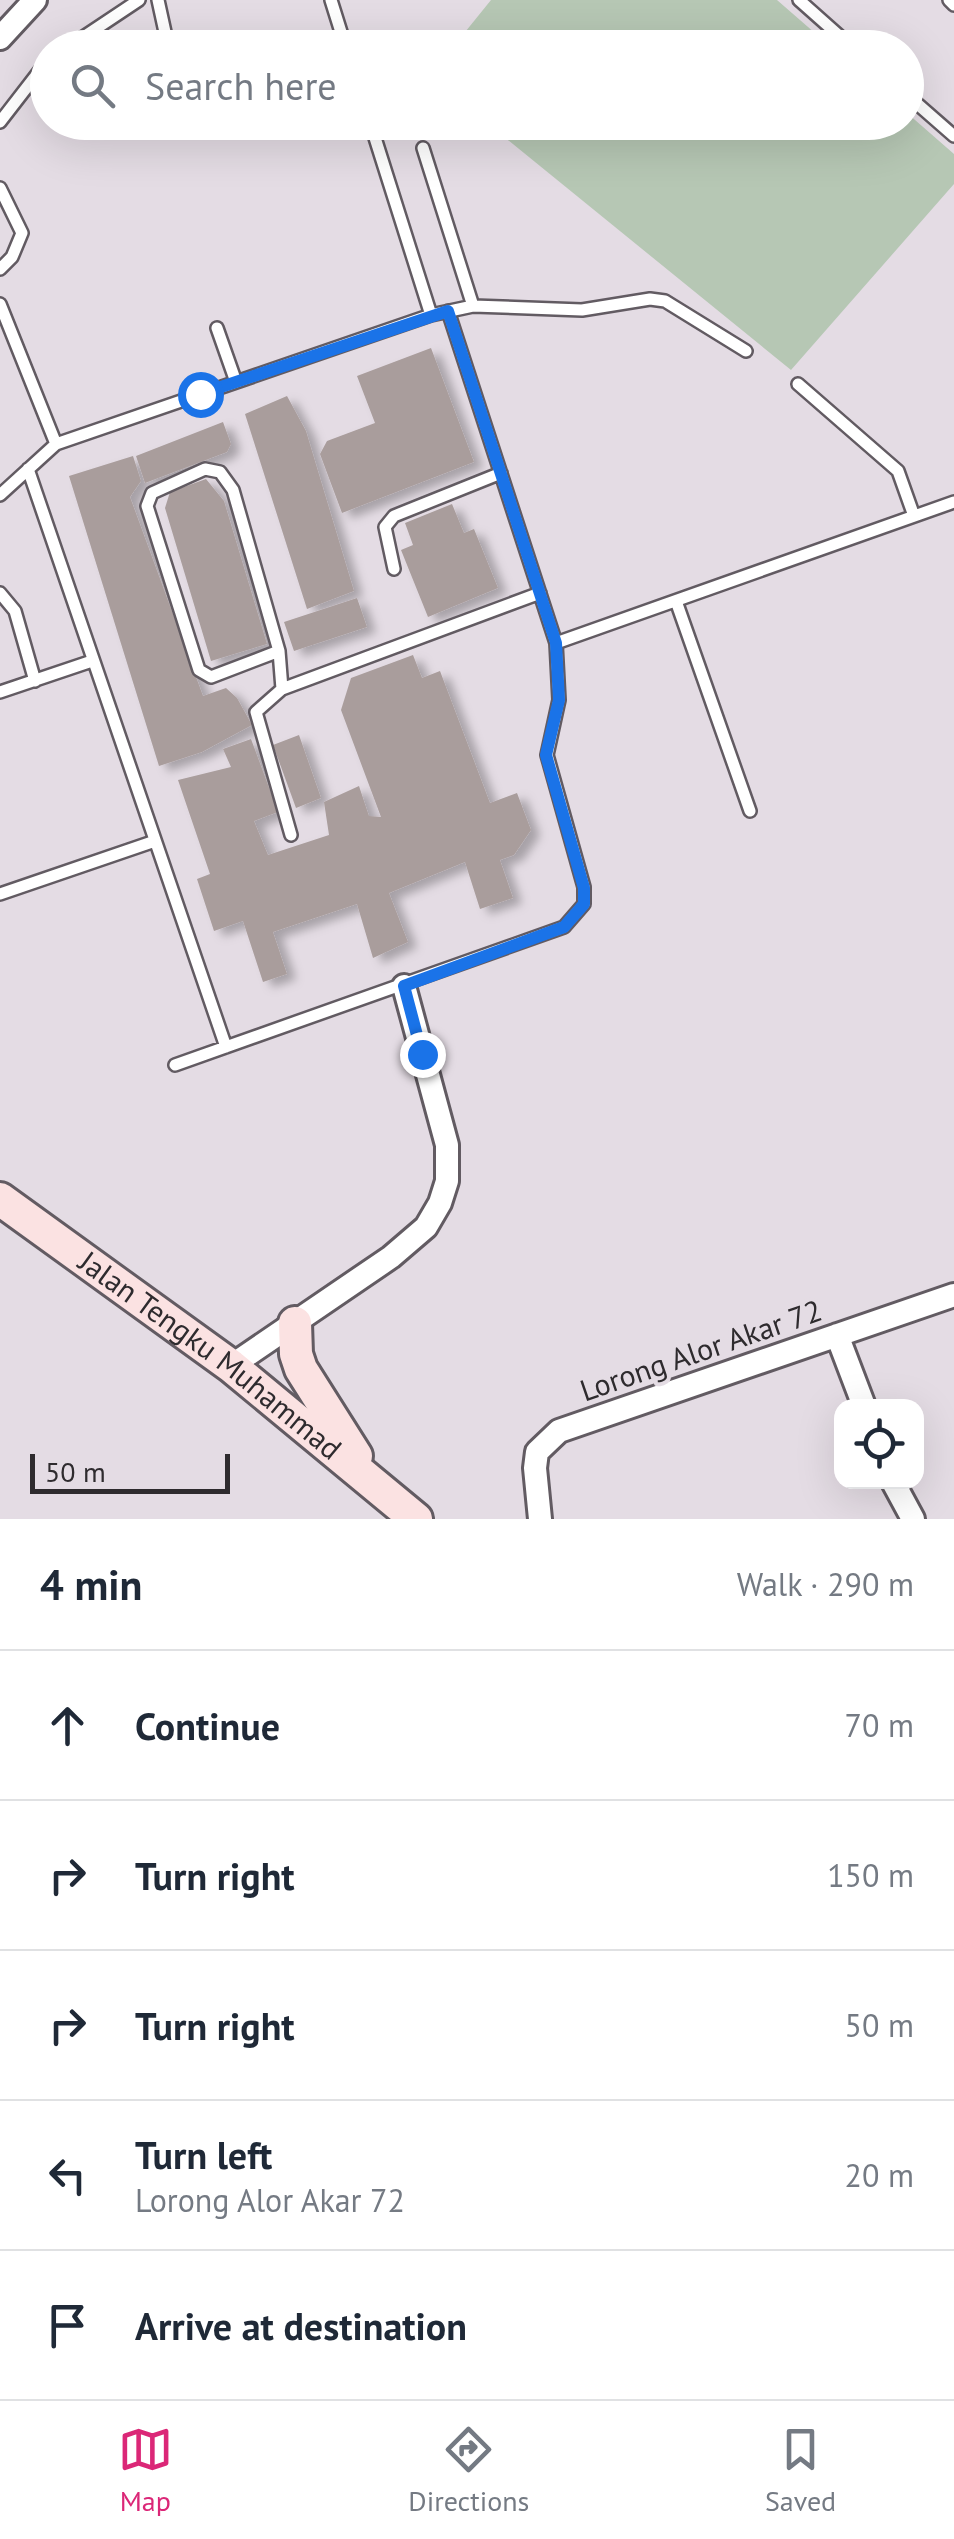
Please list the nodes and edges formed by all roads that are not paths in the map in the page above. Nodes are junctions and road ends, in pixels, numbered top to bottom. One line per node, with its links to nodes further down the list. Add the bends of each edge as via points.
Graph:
1 (35, 0): 10 (street)
2 (140, 0): 6 (lane)
3 (158, 0): 7 (lane)
4 (331, 0): 8 (lane)
5 (799, 0): 9 (lane)
6 (94, 30)
7 (165, 30)
8 (340, 30)
9 (833, 30)
10 (0, 38)
11 (30, 83): 13 (lane)
12 (924, 110): 14 (lane)
13 (0, 122)
14 (954, 136)
15 (376, 140): 22 (lane)
16 (424, 148): 20 (lane)
17 (0, 188): 18 (lane, via 22,234)
18 (0, 268)
19 (0, 304): 27 (lane)
20 (473, 306): 21 (lane); 24 (lane, via 582,310 665,301)
21 (448, 311): 22 (lane); 29 (lane)
22 (431, 315): 25 (lane)
23 (217, 328): 25 (lane)
24 (746, 351)
25 (236, 382): 27 (lane)
26 (798, 384): 32 (lane, via 898,471)
27 (56, 444): 28 (lane)
28 (28, 469): 30 (lane); 39 (lane)
29 (501, 473): 33 (lane, via 394,516 384,527); 35 (lane)
30 (0, 495)
31 (954, 502): 32 (lane)
32 (914, 516): 36 (lane)
33 (394, 570)
34 (0, 592): 40 (lane, via 15,611)
35 (540, 593): 37 (lane); 41 (lane)
36 (676, 601): 37 (lane); 43 (lane)
37 (556, 643): 47 (lane, via 559,700 546,755 584,904 564,927)
38 (279, 651): 38 (lane, via 233,490 220,472 205,469 152,493 146,506 199,670 211,677); 41 (lane)
39 (92, 661): 40 (lane); 45 (lane)
40 (35, 680): 42 (lane)
41 (282, 689): 44 (lane, via 256,712)
42 (0, 692)
43 (750, 811)
44 (291, 835)
45 (155, 841): 46 (lane); 48 (lane)
46 (0, 894)
47 (404, 986): 48 (lane); 52 (street, via 447,1146 440,1203 426,1227 391,1257)
48 (226, 1047): 49 (lane)
49 (176, 1065)
50 (0, 1199): 54 (main road, Jalan Tengku Muhammad)
51 (954, 1295): 53 (street, Lorong Alor Akar 72)
52 (294, 1322): 54 (street); 56 (main road, via 301,1369)
53 (837, 1336): 55 (street); 59 (street, Lorong Alor Akar 72, via 559,1431 537,1452)
54 (231, 1366): 56 (main road, Jalan Tengku Muhammad)
55 (861, 1399)
56 (376, 1485): 58 (main road, Jalan Tengku Muhammad)
57 (897, 1489): 60 (street)
58 (416, 1519)
59 (540, 1519)
60 (912, 1519)

